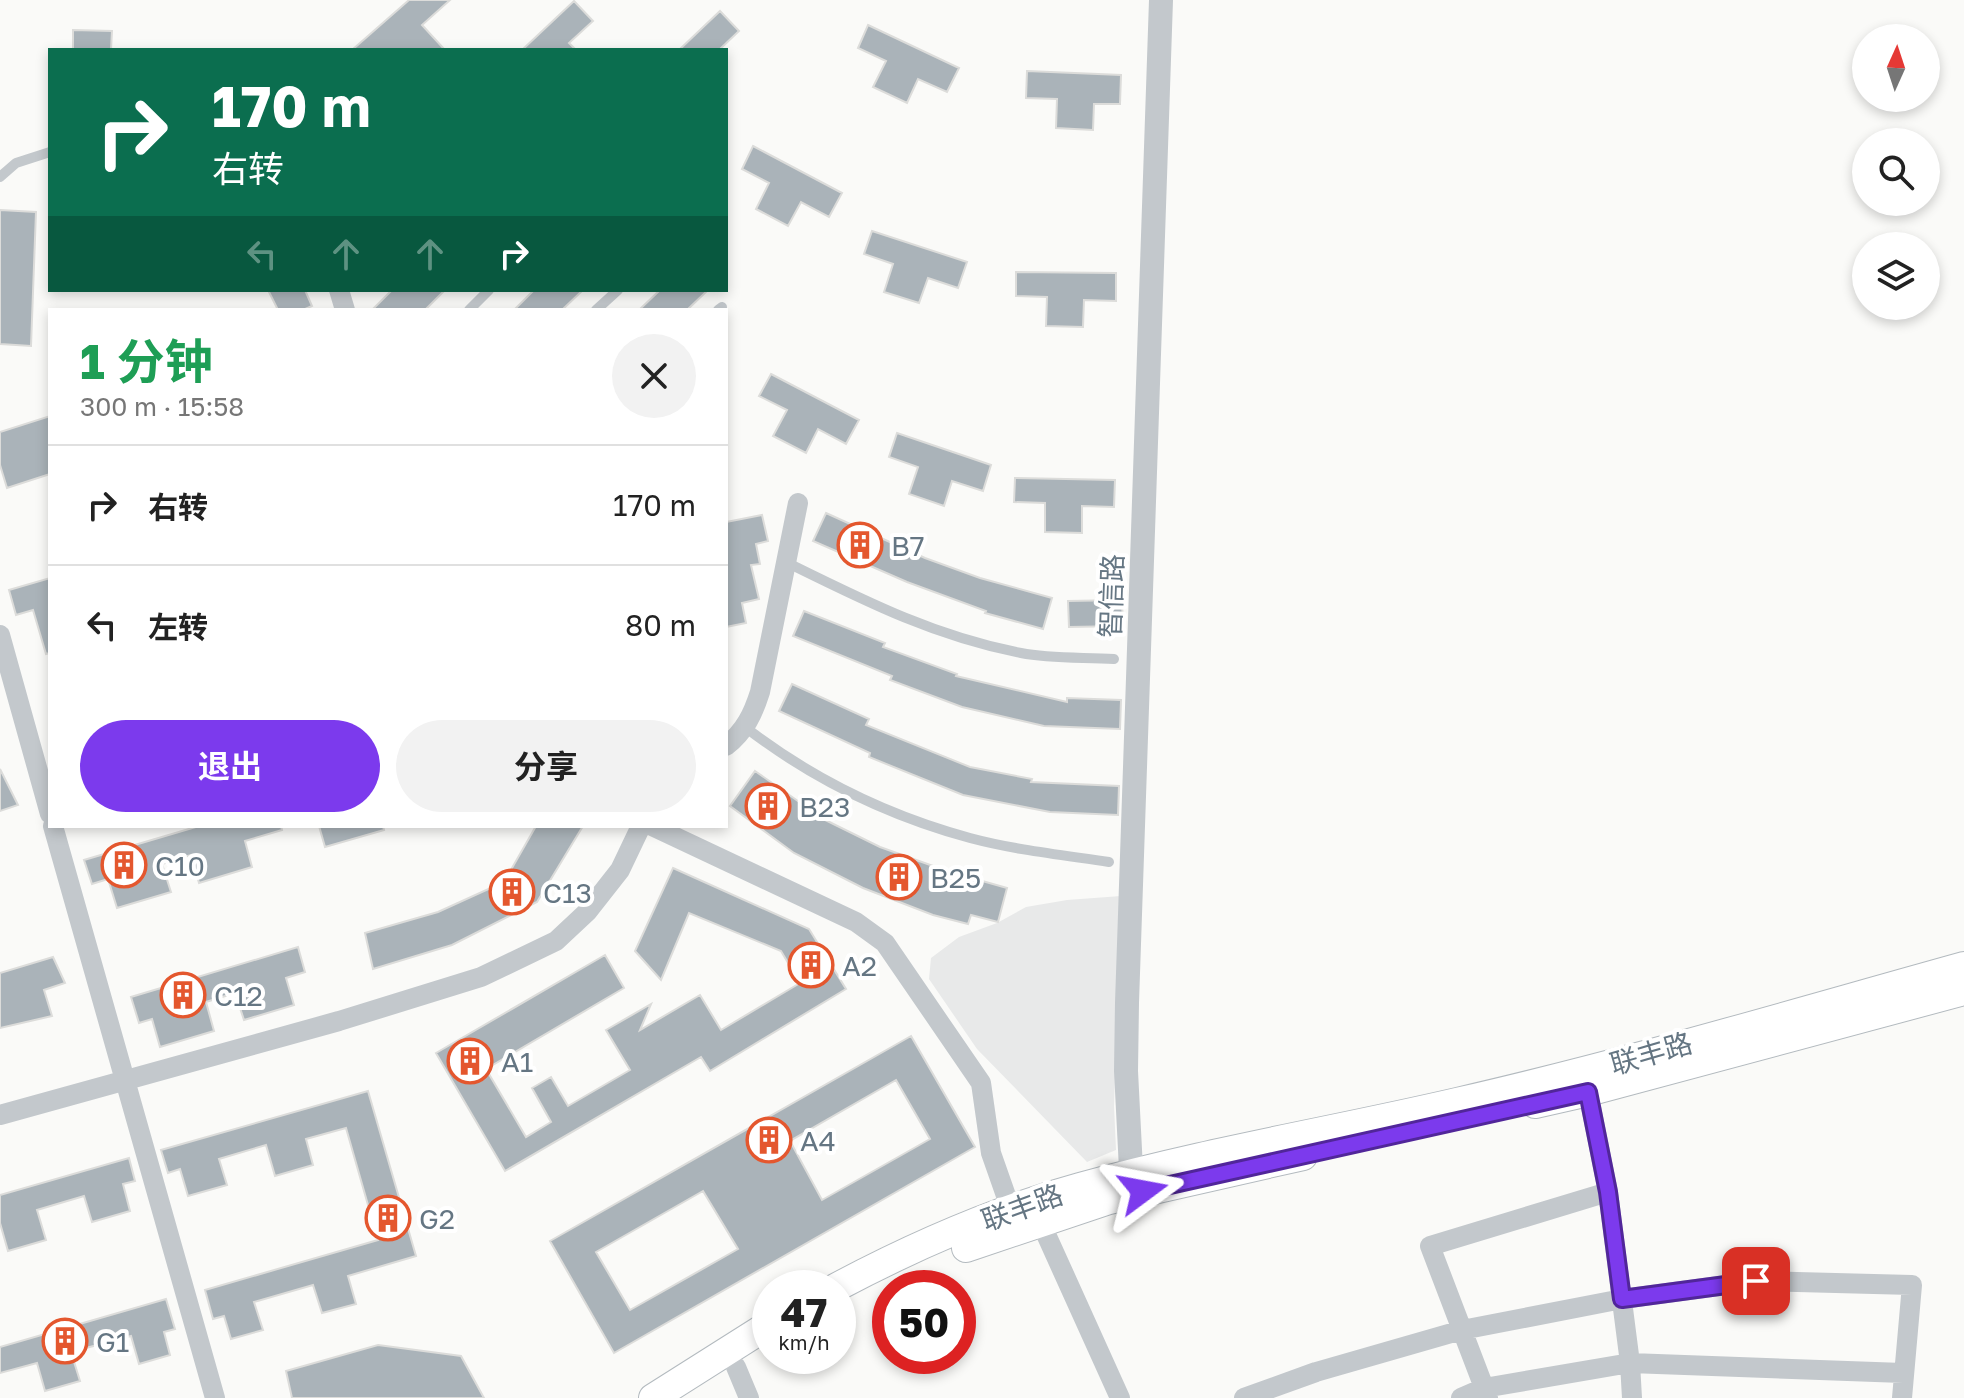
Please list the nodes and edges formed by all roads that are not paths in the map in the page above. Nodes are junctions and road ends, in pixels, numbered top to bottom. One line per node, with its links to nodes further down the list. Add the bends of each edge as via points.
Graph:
1 (1161, 0): 25 (street, 智信路, via 1127,1003 1126,1071)
2 (1171, 0): 25 (street, 智信路, via 1137,1003)
3 (48, 153): 4 (lane, via 16,163)
4 (0, 177)
5 (487, 292): 7 (lane)
6 (616, 292): 8 (lane)
7 (471, 308)
8 (598, 308)
9 (798, 503): 10 (street)
10 (786, 562): 12 (lane, via 887,612 955,638 1025,654); 13 (street, via 760,692)
11 (0, 635): 15 (street)
12 (1114, 659)
13 (745, 727): 14 (street); 19 (lane, via 834,785 903,816 970,838)
14 (728, 744)
15 (48, 807)
16 (54, 828): 22 (street)
17 (640, 828): 22 (street, via 620,870 556,941 481,977)
18 (656, 828): 27 (street, via 856,922 885,943 981,1083 991,1153)
19 (1109, 862)
20 (1964, 966): 25 (main road, 联丰路, via 1561,1078)
21 (1964, 991): 23 (main road, 联丰路)
22 (124, 1080): 24 (street); 39 (street)
23 (1588, 1092): 25 (main road, 联丰路); 26 (street)
24 (0, 1115)
25 (1137, 1183): 27 (main road, 联丰路, via 1078,1187); 28 (main road, 联丰路)
26 (1608, 1192): 31 (street); 32 (street, via 1430,1246)
27 (1011, 1210): 29 (main road, 联丰路)
28 (1040, 1221): 30 (main road, 联丰路); 43 (street)
29 (856, 1278)
30 (856, 1298)
31 (1622, 1299): 32 (street); 35 (street); 37 (street, via 1756,1281 1912,1285)
32 (1462, 1330): 38 (street); 44 (street)
33 (752, 1335): 40 (main road)
34 (752, 1357): 36 (main road)
35 (1630, 1363): 37 (street); 38 (street); 46 (street)
36 (736, 1367): 41 (main road); 42 (street)
37 (1903, 1373): 47 (street)
38 (1486, 1393): 45 (street)
39 (215, 1398)
40 (653, 1398)
41 (686, 1398)
42 (749, 1398)
43 (1120, 1398)
44 (1244, 1398)
45 (1461, 1398)
46 (1632, 1398)
47 (1902, 1398)

